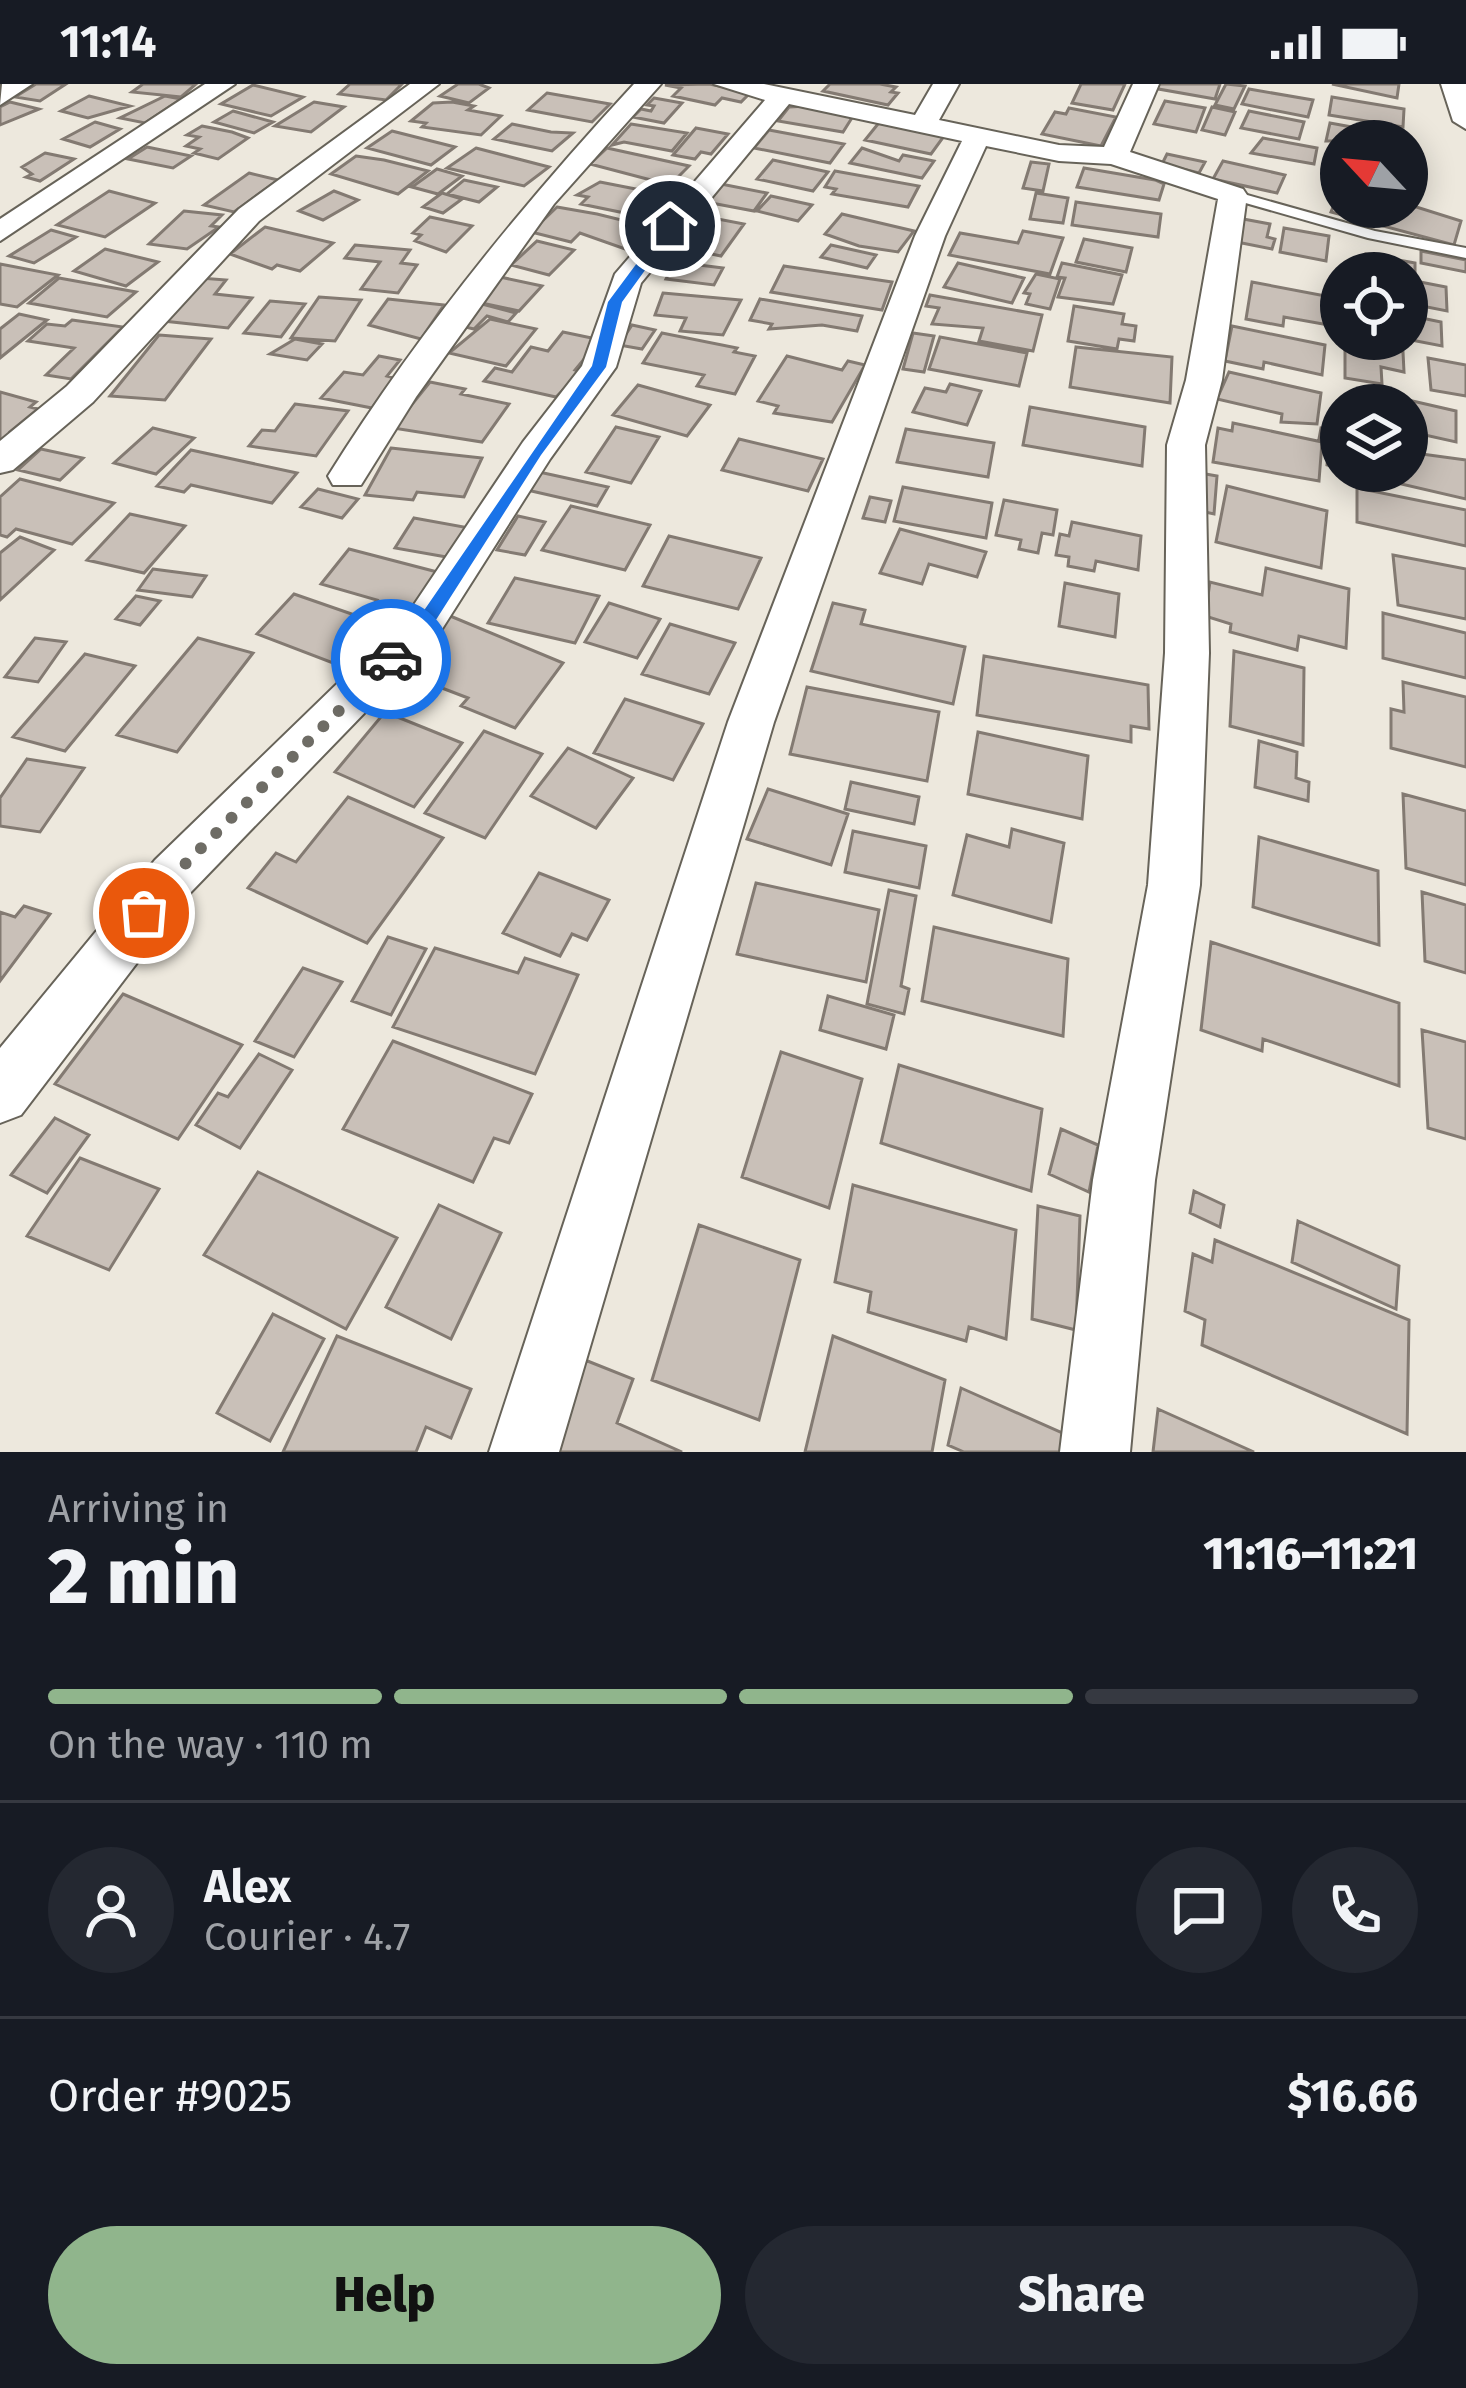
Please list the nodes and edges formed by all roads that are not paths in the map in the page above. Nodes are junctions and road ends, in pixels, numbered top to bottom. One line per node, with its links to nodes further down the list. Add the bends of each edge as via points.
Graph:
1 (20, 84): 10 (street)
2 (222, 84): 16 (street)
3 (426, 84): 18 (street, via 249,215 80,394)
4 (648, 84): 19 (street, via 544,198)
5 (727, 84): 9 (street)
6 (946, 84): 12 (street)
7 (1146, 84): 14 (street)
8 (1454, 84): 11 (street)
9 (782, 96): 12 (street); 20 (street, via 626,281 598,367 420,629 173,876)
10 (0, 97)
11 (1466, 121)
12 (923, 124): 13 (street)
13 (978, 135): 14 (street); 21 (street, via 930,236 751,722)
14 (1114, 156): 15 (street)
15 (1233, 195): 17 (lane); 22 (street, via 1186,445 1187,653 1174,885 1124,1180)
16 (0, 232)
17 (1466, 254)
18 (0, 461)
19 (346, 476)
20 (0, 1094)
21 (524, 1452)
22 (1095, 1452)

